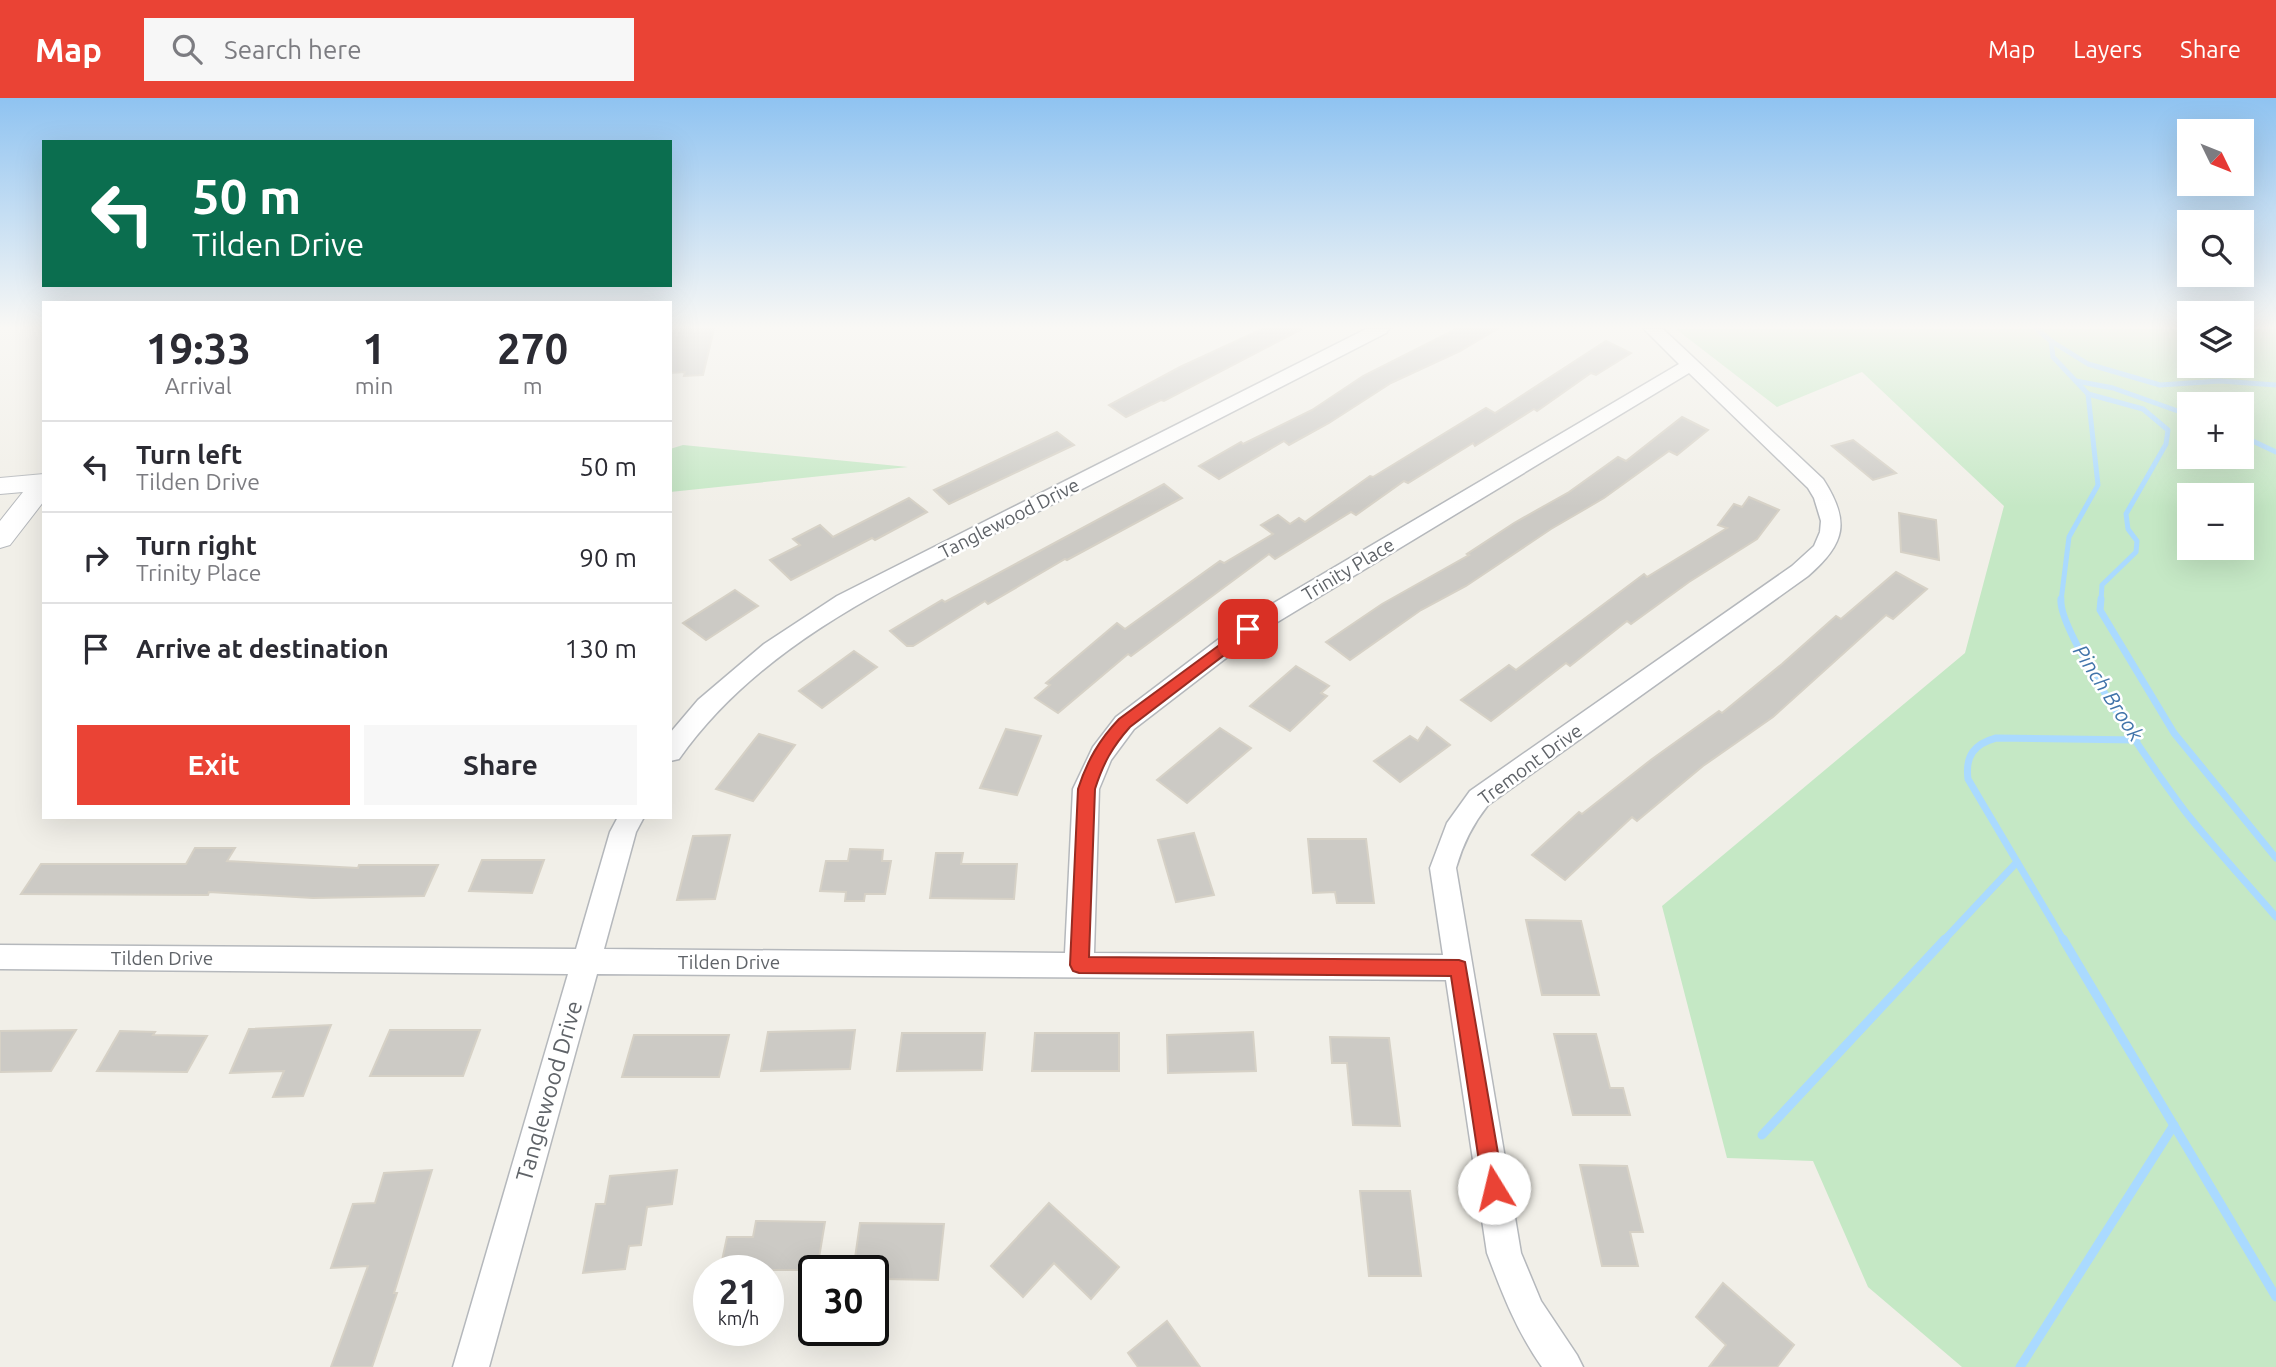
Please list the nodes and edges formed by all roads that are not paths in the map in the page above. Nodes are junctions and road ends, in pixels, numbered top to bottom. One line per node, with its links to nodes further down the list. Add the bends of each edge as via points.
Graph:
1 (1264, 388): 8 (street, Tanglewood Drive, via 845,601 751,667 707,706)
2 (1650, 388): 12 (street, Trinity Place, via 1248,629 1125,723 1095,762 1086,789)
3 (1715, 388): 13 (street, Tremont Drive, via 1816,484 1832,515 1827,545 1800,571 1479,798 1455,831 1443,868)
4 (42, 483): 5 (street)
5 (0, 486)
6 (42, 486): 7 (street)
7 (0, 539)
8 (672, 750)
9 (630, 819): 11 (street, Tanglewood Drive)
10 (0, 957): 11 (street, Tilden Drive)
11 (586, 961): 12 (street, Tilden Drive); 14 (street, Tanglewood Drive)
12 (1079, 965): 13 (street, Tilden Drive)
13 (1459, 968): 16 (street, Tremont Drive, via 1504,1253 1520,1299 1544,1344)
14 (471, 1367): 15 (street)
15 (480, 1367)
16 (1565, 1367)

